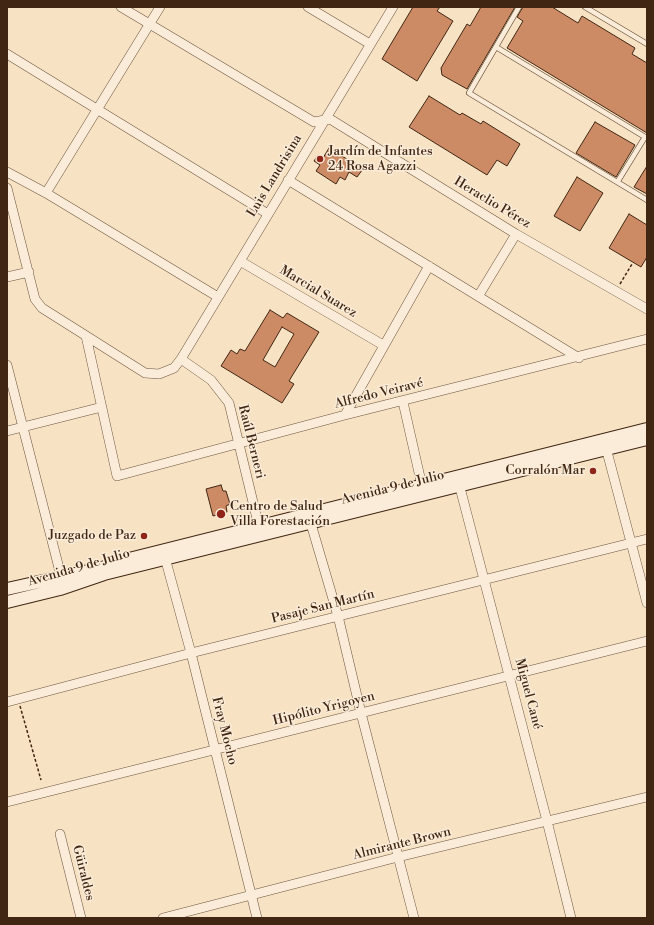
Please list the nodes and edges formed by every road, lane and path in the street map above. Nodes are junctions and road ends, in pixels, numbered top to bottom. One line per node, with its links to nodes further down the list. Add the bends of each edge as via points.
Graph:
1 (121, 7): 7 (street, Heraclio Pérez)
2 (160, 7): 7 (street)
3 (308, 7): 8 (street)
4 (393, 7): 8 (street, Luis Landrisina)
5 (519, 7): 10 (lane)
6 (585, 7): 9 (lane)
7 (149, 24): 12 (street); 13 (street, Heraclio Pérez, via 314,122)
8 (370, 44): 13 (street, Luis Landrisina)
9 (647, 44)
10 (496, 47): 16 (lane, via 645,137); 16 (lane, via 469,93)
11 (7, 54): 12 (street)
12 (97, 108): 18 (street); 20 (street)
13 (324, 120): 15 (street, Luis Landrisina); 21 (street, Heraclio Pérez, via 330,119)
14 (7, 172): 18 (street)
15 (288, 180): 20 (street, Luis Landrisina); 24 (street)
16 (618, 181): 19 (lane)
17 (7, 188): 25 (street)
18 (46, 193): 29 (street)
19 (647, 200)
20 (268, 214): 22 (street, Luis Landrisina)
21 (516, 234): 27 (street, Heraclio Pérez); 28 (street)
22 (240, 261): 29 (street, Luis Landrisina); 33 (street, Marcial Suarez)
23 (632, 264): 27 (path)
24 (428, 266): 28 (street); 33 (street)
25 (28, 272): 26 (street); 31 (street, via 35,299 42,308)
26 (7, 277)
27 (616, 291): 30 (street, Heraclio Pérez)
28 (479, 295): 34 (street)
29 (218, 297): 35 (street, Luis Landrisina)
30 (647, 309)
31 (86, 336): 35 (street, via 145,373 159,374 174,368); 38 (street)
32 (647, 339): 34 (street, Alfredo Veiravé)
33 (383, 345): 39 (street)
34 (579, 358): 37 (street, Alfredo Veiravé)
35 (181, 359): 44 (street, Raúl Berneri, via 210,380 229,403)
36 (7, 365): 40 (street)
37 (403, 402): 39 (street, Alfredo Veiravé); 47 (street)
38 (102, 408): 40 (street); 44 (street, Alfredo Veiravé, via 118,476)
39 (345, 416): 44 (street, Alfredo Veiravé)
40 (23, 427): 42 (street); 53 (street)
41 (647, 429): 45 (main road, Avenida 9 de Julio)
42 (7, 431)
43 (647, 439): 45 (main road, Avenida 9 de Julio)
44 (239, 444): 49 (street, Raúl Berneri)
45 (605, 445): 46 (main road, Avenida 9 de Julio); 51 (street)
46 (458, 481): 47 (main road, Avenida 9 de Julio); 48 (main road, Avenida 9 de Julio); 54 (street, Miguel Cané)
47 (422, 486): 48 (main road, Avenida 9 de Julio)
48 (310, 519): 49 (main road, Avenida 9 de Julio); 52 (main road, Avenida 9 de Julio); 58 (street)
49 (259, 527): 52 (main road, Avenida 9 de Julio)
50 (647, 540): 51 (street, Pasaje San Martín)
51 (632, 543): 54 (street, Pasaje San Martín); 57 (street)
52 (164, 555): 53 (main road, Avenida 9 de Julio); 56 (main road, Avenida 9 de Julio); 60 (street, Fray Mocho)
53 (61, 576): 55 (main road, Avenida 9 de Julio)
54 (484, 579): 58 (street, Pasaje San Martín); 61 (street, Miguel Cané)
55 (7, 589)
56 (7, 602)
57 (647, 603)
58 (338, 616): 60 (street, Pasaje San Martín); 64 (street)
59 (647, 641): 61 (street, Hipólito Yrigoyen)
60 (191, 653): 62 (street, Pasaje San Martín); 65 (street, Fray Mocho)
61 (509, 674): 64 (street, Hipólito Yrigoyen); 69 (street, Miguel Cané)
62 (18, 699): 63 (street, Pasaje San Martín); 66 (path)
63 (7, 702)
64 (361, 713): 65 (street, Hipólito Yrigoyen); 71 (street)
65 (216, 750): 68 (street, Hipólito Yrigoyen); 72 (street, Fray Mocho)
66 (41, 780)
67 (647, 797): 69 (street, Almirante Brown)
68 (7, 802)
69 (547, 821): 71 (street, Almirante Brown); 77 (street, Miguel Cané)
70 (60, 834): 73 (street, Güiraldes)
71 (398, 857): 72 (street, Almirante Brown); 76 (street)
72 (252, 896): 74 (street, Almirante Brown); 75 (street, Fray Mocho)
73 (81, 918)
74 (166, 918)
75 (257, 918)
76 (414, 918)
77 (570, 918)

